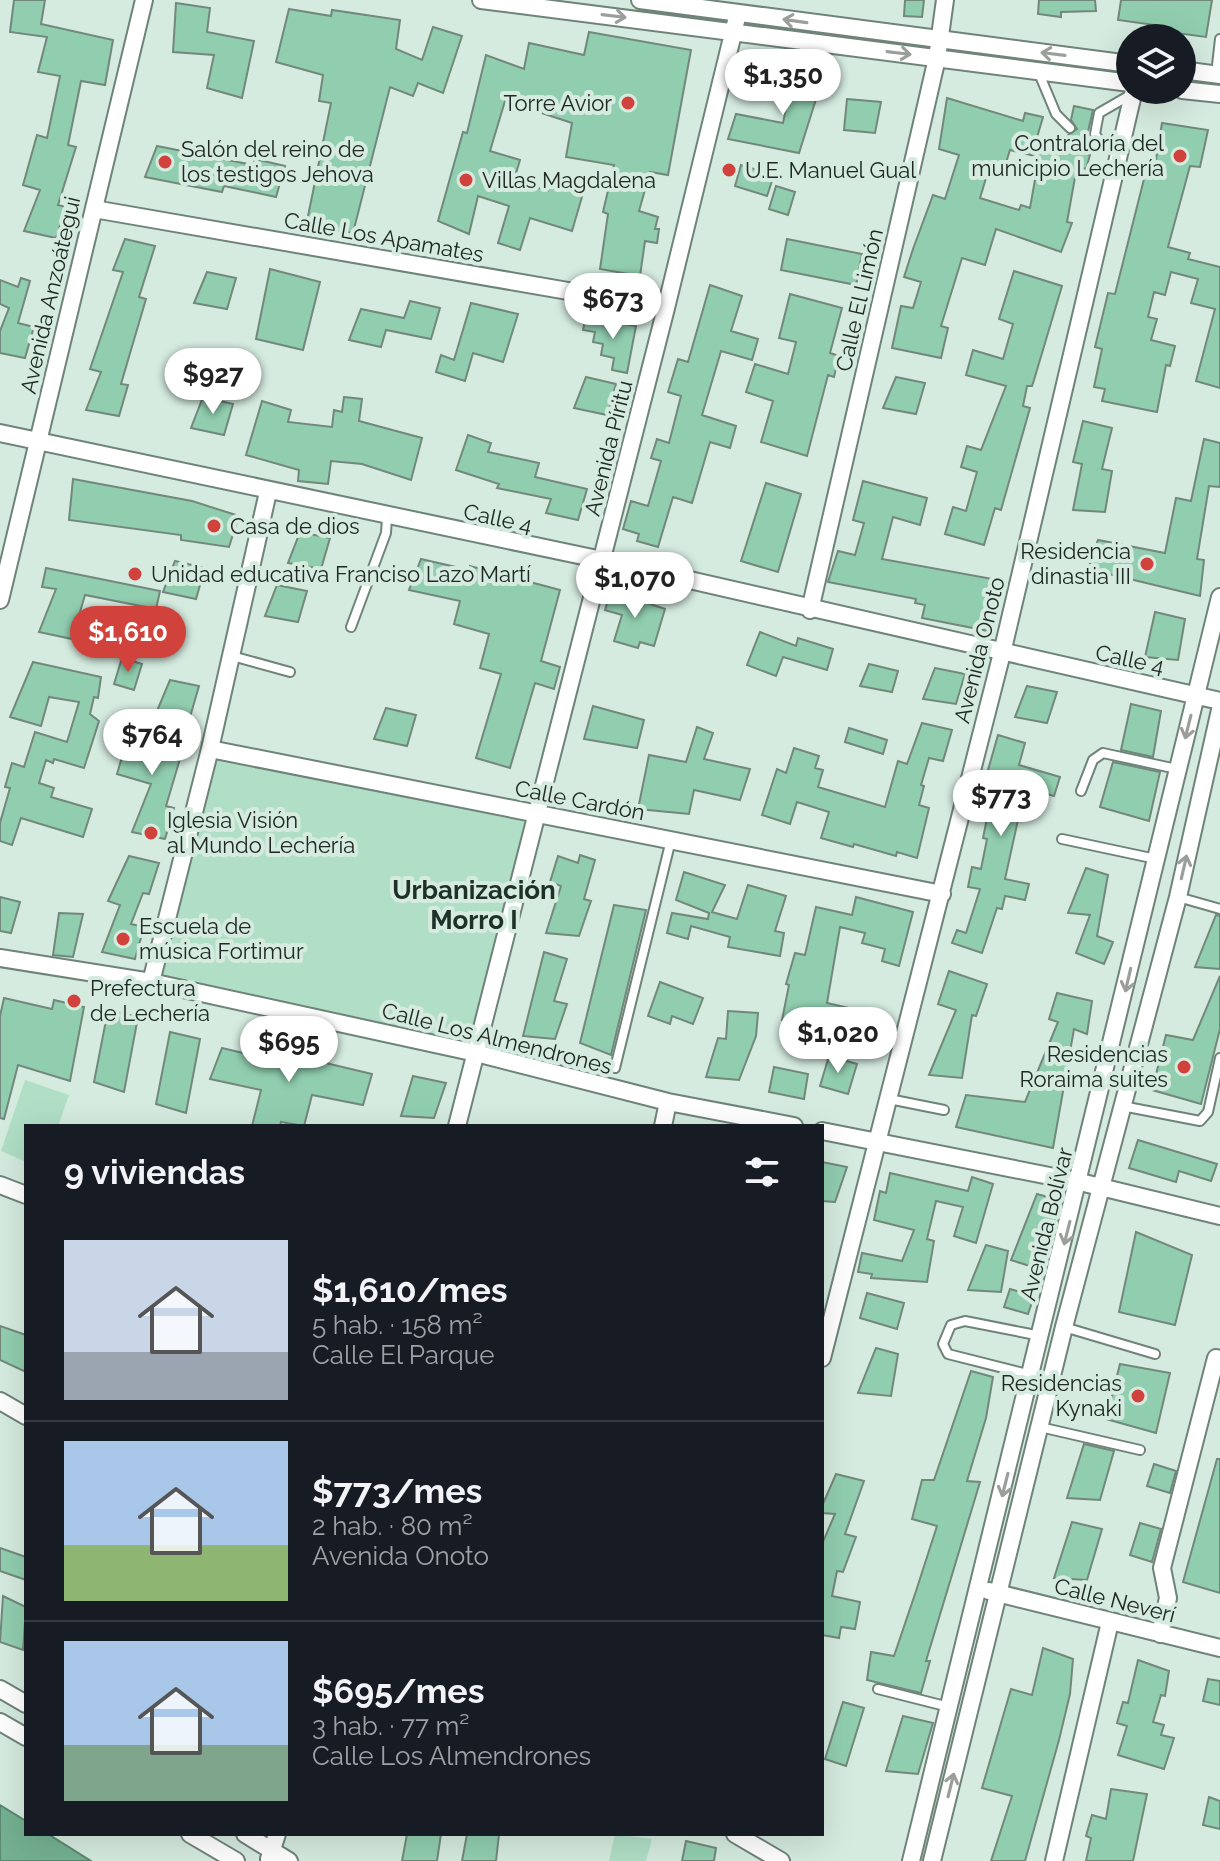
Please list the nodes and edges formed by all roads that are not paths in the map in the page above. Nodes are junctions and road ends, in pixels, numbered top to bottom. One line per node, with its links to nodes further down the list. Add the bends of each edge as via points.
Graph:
1 (144, 0): 20 (street, Avenida Anzoátegui)
2 (481, 0): 6 (street, one-way to 6)
3 (640, 0): 5 (street)
4 (945, 0): 8 (street, Calle El Limón)
5 (738, 13): 6 (street, Avenida Píritu); 8 (street, one-way to 5)
6 (734, 31): 8 (street, one-way to 8); 21 (street, Avenida Píritu)
7 (1220, 39): 12 (lane)
8 (939, 49): 9 (street, one-way to 8); 10 (street); 29 (street, Calle El Limón)
9 (1116, 63)
10 (1038, 71): 13 (street); 18 (lane, via 1056,114)
11 (1196, 72): 12 (street)
12 (1218, 74)
13 (1116, 86)
14 (1196, 91): 15 (street)
15 (1220, 94)
16 (1116, 101): 19 (lane, via 1099,113 1092,127 1099,140)
17 (1129, 104): 19 (street, Avenida Onoto)
18 (1070, 128)
19 (1119, 153): 31 (street, Avenida Onoto)
20 (94, 209): 21 (street, Calle Los Apamates); 23 (street, Avenida Anzoátegui)
21 (666, 308): 26 (street, Avenida Píritu)
22 (0, 433): 23 (street, Calle 4)
23 (38, 440): 24 (street, Calle 4); 28 (street, Avenida Anzoátegui)
24 (268, 492): 25 (street, Calle 4); 32 (street)
25 (387, 517): 26 (street, Calle 4); 30 (lane, via 386,533)
26 (602, 560): 29 (street, Calle 4); 40 (street, Avenida Píritu)
27 (1220, 597): 34 (street, Avenida Bolívar)
28 (0, 600)
29 (810, 610): 31 (street, Calle 4)
30 (351, 627)
31 (1002, 653): 34 (street, Calle 4); 44 (street, Avenida Onoto)
32 (231, 655): 33 (lane); 37 (street)
33 (290, 672)
34 (1196, 696): 35 (street, Calle 4); 38 (street, Avenida Bolívar, one-way to 38)
35 (1220, 701)
36 (1220, 710): 45 (street, Avenida Bolívar, one-way to 36)
37 (210, 749): 40 (street, Calle Cardón); 48 (street)
38 (1178, 769): 39 (lane, via 1103,753 1093,760); 43 (street, Avenida Bolívar)
39 (1081, 791)
40 (537, 814): 42 (street, Calle Cardón); 49 (street, Avenida Píritu)
41 (1062, 839): 43 (lane)
42 (671, 840): 44 (street, Calle Cardón); 51 (lane)
43 (1157, 859): 61 (street, Avenida Bolívar, one-way to 61)
44 (942, 894): 52 (street, Avenida Onoto)
45 (1178, 897): 46 (lane); 54 (street, Avenida Bolívar)
46 (1220, 909)
47 (0, 958): 48 (street, Calle Los Almendrones)
48 (151, 982): 49 (street, Calle Los Almendrones)
49 (476, 1053): 53 (street, Calle Los Almendrones); 56 (street, Avenida Píritu)
50 (1220, 1058): 54 (lane, via 1208,1112 1200,1121)
51 (615, 1068)
52 (889, 1099): 55 (lane); 60 (street, Avenida Onoto)
53 (668, 1102): 57 (street); 58 (street, Calle Los Almendrones)
54 (1122, 1106): 63 (street, Avenida Bolívar)
55 (944, 1110)
56 (458, 1124)
57 (663, 1124)
58 (784, 1124)
59 (824, 1131): 60 (street)
60 (878, 1142): 61 (street); 68 (street, Avenida Onoto)
61 (1080, 1182): 63 (street); 67 (street, Avenida Bolívar, one-way to 67)
62 (0, 1185): 64 (street)
63 (1100, 1187): 65 (street); 66 (street, Avenida Bolívar)
64 (24, 1194)
65 (1220, 1216)
66 (1064, 1327): 69 (lane); 74 (street, Avenida Bolívar)
67 (1042, 1336): 71 (street, Avenida Bolívar); 71 (lane, via 965,1321 951,1325 943,1344 948,1354)
68 (824, 1350)
69 (1155, 1354)
70 (1216, 1358): 79 (street, via 1162,1568 1168,1598)
71 (1032, 1375): 76 (street, Avenida Bolívar, one-way to 76)
72 (0, 1401): 73 (street)
73 (24, 1415)
74 (1040, 1427): 75 (lane); 77 (street, Avenida Bolívar)
75 (1140, 1450)
76 (979, 1589): 77 (street, Calle Neverí); 84 (street, Avenida Bolívar)
77 (999, 1593): 78 (street, Calle Neverí); 96 (street, Avenida Bolívar, one-way to 77)
78 (1110, 1622): 79 (street, Calle Neverí); 97 (street)
79 (1160, 1634): 80 (street, Calle Neverí)
80 (1220, 1648)
81 (0, 1689): 83 (street)
82 (878, 1689): 84 (lane)
83 (24, 1703)
84 (950, 1707): 95 (street, Avenida Bolívar)
85 (0, 1722): 86 (street)
86 (24, 1731)
87 (193, 1836): 92 (street)
88 (247, 1836): 91 (street)
89 (276, 1836): 91 (street)
90 (738, 1836): 94 (street)
91 (271, 1856): 93 (street)
92 (236, 1861)
93 (289, 1861)
94 (781, 1861)
95 (911, 1861)
96 (932, 1861)
97 (1054, 1861)

